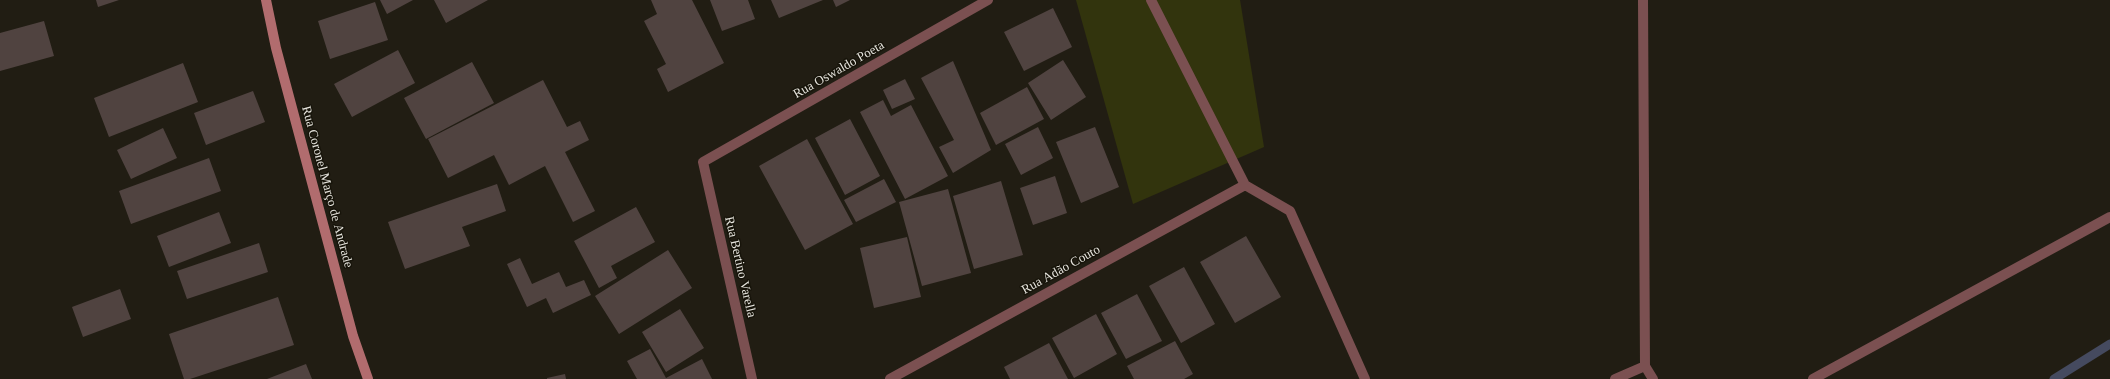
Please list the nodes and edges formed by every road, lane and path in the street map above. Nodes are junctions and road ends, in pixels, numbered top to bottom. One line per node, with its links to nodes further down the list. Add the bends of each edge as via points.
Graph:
1 (266, 0): 9 (street, Rua Coronel Março de Andrade, via 276,48 351,328)
2 (988, 0): 5 (street, Rua Oswaldo Poeta)
3 (1151, 0): 6 (street)
4 (1643, 0): 8 (street)
5 (703, 162): 10 (street, Rua Bertino Varella)
6 (1245, 185): 11 (street, Rua Adão Couto); 12 (street, via 1290,211)
7 (2110, 217): 15 (street)
8 (1645, 366): 13 (street); 14 (street)
9 (368, 379)
10 (752, 379)
11 (890, 379)
12 (1365, 379)
13 (1616, 379)
14 (1653, 379)
15 (1813, 379)

